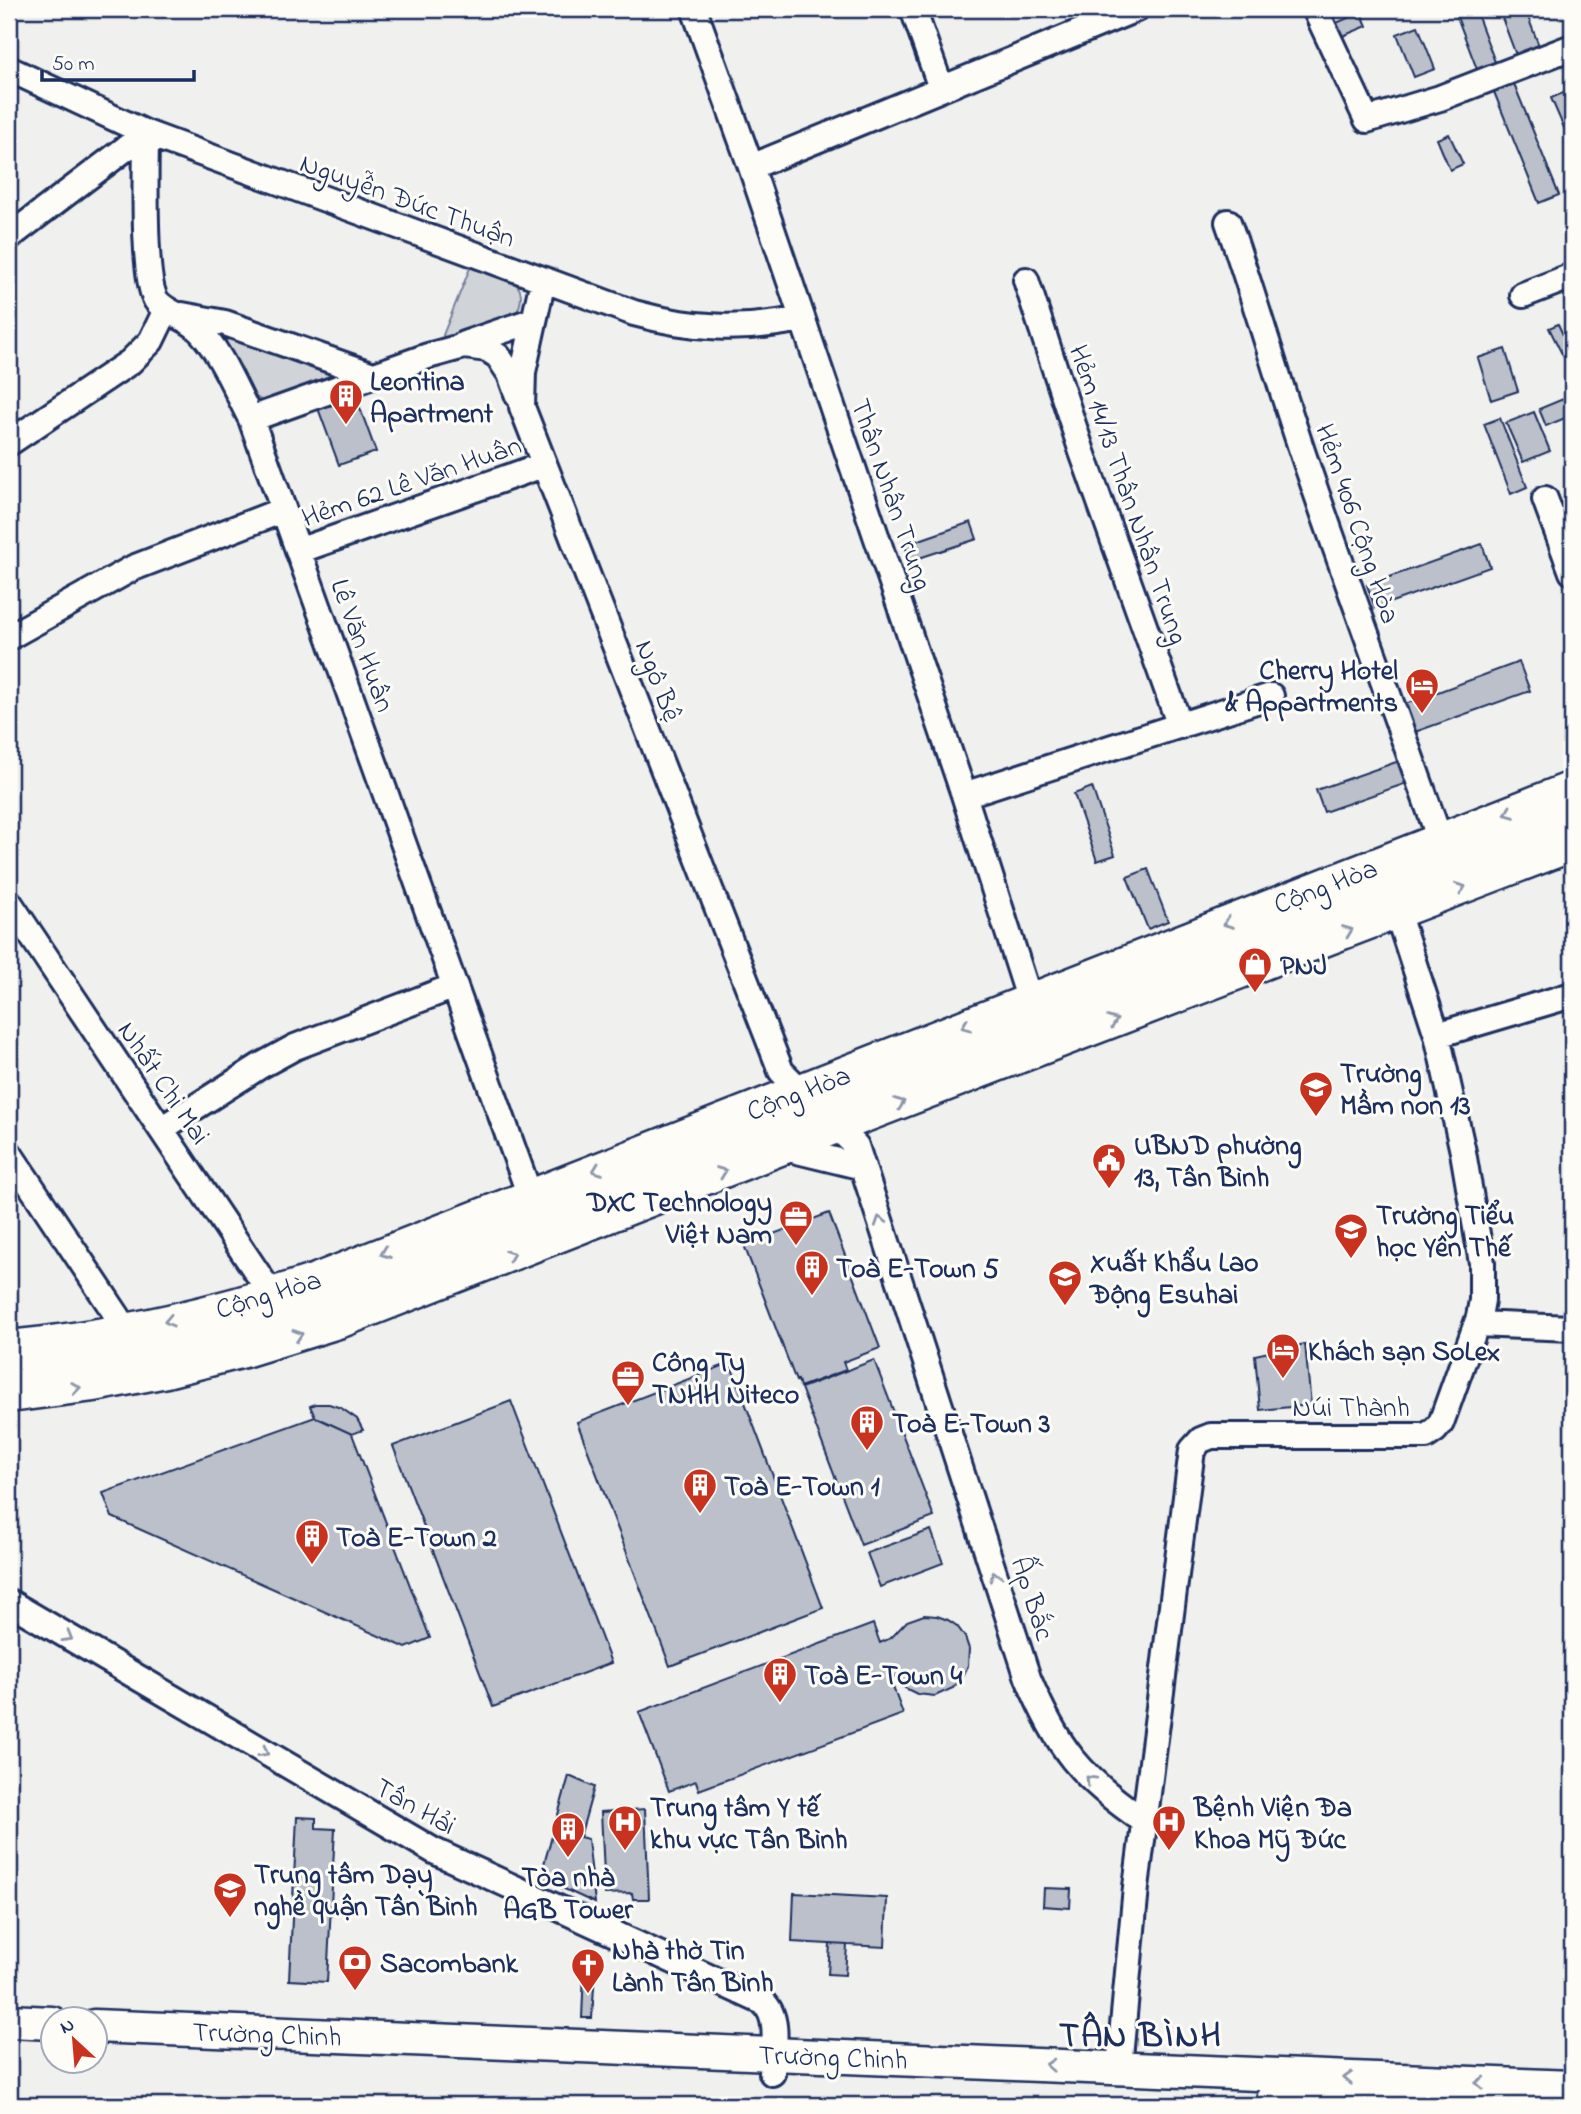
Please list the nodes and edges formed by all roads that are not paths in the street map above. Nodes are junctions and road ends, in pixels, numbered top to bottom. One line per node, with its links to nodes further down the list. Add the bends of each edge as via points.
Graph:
1 (694, 9): 10 (street, Thân Nhân Trung)
2 (913, 9): 8 (street)
3 (1136, 9): 5 (street)
4 (1315, 9): 6 (street, via 1367,120 1440,98)
5 (1096, 17): 8 (street)
6 (1572, 47)
7 (9, 69): 9 (street, Nguyễn Đức Thuận)
8 (942, 88): 10 (street)
9 (146, 133): 12 (street); 14 (street, Nguyễn Đức Thuận); 17 (street, Lê Văn Huân, via 151,283 158,303)
10 (751, 167): 18 (street, Thân Nhân Trung)
11 (1228, 222): 36 (street, Hẻm 406 Cộng Hòa, via 1306,463)
12 (9, 237)
13 (1572, 276): 16 (street)
14 (543, 280): 18 (street, Nguyễn Đức Thuận, via 634,313 678,323 742,328); 19 (street, Ngô Bệ)
15 (1026, 280): 32 (street, Hẻm 14/13 Thân Nhân Trung)
16 (1523, 295)
17 (174, 313): 21 (street, via 225,323); 23 (street, Lê Văn Huân, via 197,328 213,349); 24 (street, via 130,362)
18 (801, 319): 34 (street, Thân Nhân Trung)
19 (534, 320): 20 (street); 22 (street, Ngô Bệ, via 523,372)
20 (447, 350): 21 (street); 22 (street, via 473,346 498,356)
21 (373, 375): 23 (street)
22 (522, 407): 25 (street, Ngô Bệ)
23 (251, 419): 27 (street, Lê Văn Huân)
24 (9, 443)
25 (543, 465): 28 (street, Hẻm 62 Lê Văn Huân); 44 (street, Ngô Bệ, via 781,1071)
26 (1545, 499): 29 (street)
27 (283, 509): 28 (street, Lê Văn Huân); 30 (street, via 133,568)
28 (298, 551): 40 (street, Lê Văn Huân)
29 (1572, 572)
30 (9, 637)
31 (1271, 696): 32 (street)
32 (1180, 726): 34 (street)
33 (1572, 788): 36 (main road, Cộng Hòa, one-way to 36)
34 (964, 795): 42 (street, Thân Nhân Trung)
35 (1572, 815): 44 (main road, Cộng Hòa)
36 (1440, 840): 42 (main road, Cộng Hòa, one-way to 42)
37 (1572, 845): 39 (main road, Cộng Hòa, one-way to 37)
38 (9, 902): 45 (street, Nhất Chi Mai)
39 (1397, 912): 43 (street, Núi Thành); 44 (main road, Cộng Hòa, one-way to 39)
40 (455, 986): 45 (street, via 295,1047); 49 (street, Lê Văn Huân)
41 (1572, 995): 43 (street)
42 (1030, 1001): 44 (main road, Cộng Hòa, one-way to 44)
43 (1437, 1035): 51 (street, Núi Thành, via 1482,1264)
44 (819, 1109): 46 (main road, Cộng Hòa); 48 (street, Ấp Bắc, via 856,1146); 49 (main road, Cộng Hòa, one-way to 49); 55 (main road, Cộng Hòa, via 287,1314 172,1345)
45 (161, 1129): 50 (street, Nhất Chi Mai)
46 (785, 1148): 48 (street); 56 (main road, Cộng Hòa, one-way to 46, via 154,1374 285,1339)
47 (9, 1153): 53 (street)
48 (863, 1167): 58 (street, Ấp Bắc, one-way to 48, via 1080,1770 1041,1709)
49 (530, 1196): 50 (main road, Cộng Hòa, one-way to 50)
50 (272, 1295): 53 (main road, Cộng Hòa, one-way to 53)
51 (1477, 1324): 52 (street); 58 (street, Núi Thành, via 1441,1423 1426,1436 1211,1436 1194,1446)
52 (1572, 1328)
53 (126, 1329): 54 (main road, Cộng Hòa)
54 (9, 1347)
55 (9, 1371)
56 (9, 1396)
57 (9, 1602): 66 (street, Tân Hải, one-way to 66, via 434,1851 762,2002 774,2021)
58 (1144, 1821): 67 (street)
59 (9, 2021): 60 (main road)
60 (38, 2022)
61 (108, 2028): 62 (main road, Trường Chinh)
62 (164, 2039): 65 (main road, Trường Chinh); 66 (main road, Trường Chinh)
63 (9, 2042): 64 (main road)
64 (38, 2043)
65 (108, 2044)
66 (773, 2063): 67 (main road, Trường Chinh)
67 (1118, 2079): 69 (main road, Trường Chinh)
68 (1572, 2087): 69 (main road, Trường Chinh, one-way to 69)
69 (1418, 2096): 70 (main road, Trường Chinh)
70 (1481, 2105)

